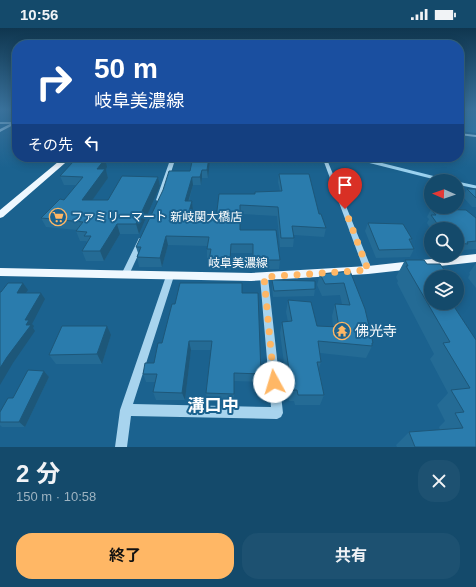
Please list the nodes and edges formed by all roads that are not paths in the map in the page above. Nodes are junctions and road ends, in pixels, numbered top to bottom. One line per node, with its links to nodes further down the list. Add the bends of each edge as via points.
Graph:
1 (464, 135): 2 (street)
2 (476, 136)
3 (62, 162): 7 (main road)
4 (173, 162): 6 (street)
5 (325, 162): 10 (street)
6 (157, 205)
7 (0, 215)
8 (144, 233): 12 (street)
9 (476, 258): 10 (main road, 岐阜美濃線)
10 (368, 270): 14 (main road, 岐阜美濃線)
11 (0, 272): 12 (main road, 岐阜美濃線)
12 (125, 275): 13 (main road, 岐阜美濃線)
13 (170, 276): 14 (main road, 岐阜美濃線); 15 (street)
14 (264, 277): 15 (street, via 277,413)
15 (126, 410): 16 (street)
16 (121, 447)

